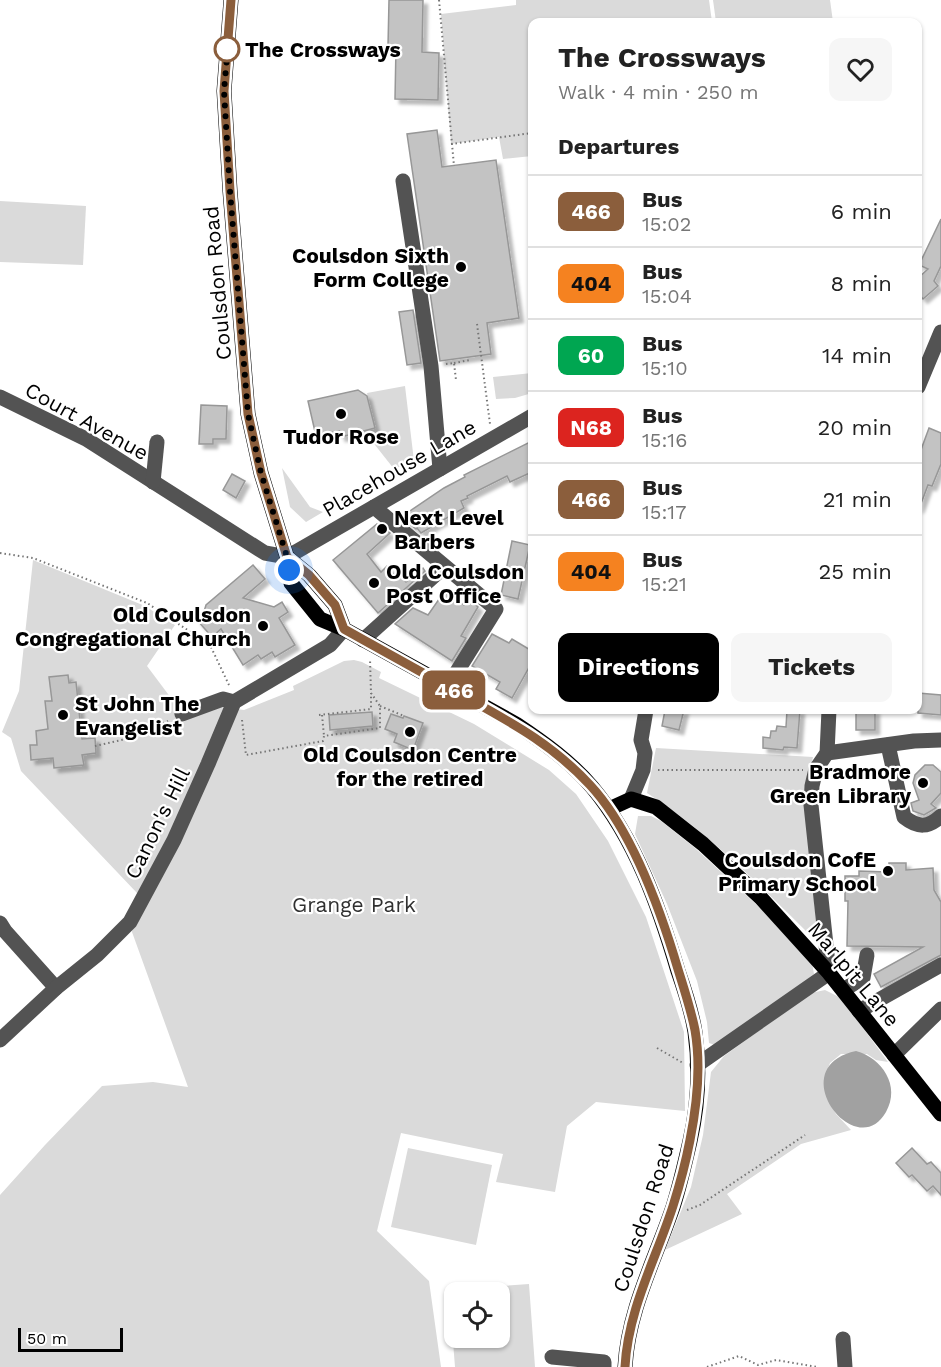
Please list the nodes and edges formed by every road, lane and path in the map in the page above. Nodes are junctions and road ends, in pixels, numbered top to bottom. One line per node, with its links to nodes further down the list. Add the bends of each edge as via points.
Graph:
1 (231, 0): 24 (main road, Coulsdon Road, via 224,91 248,414)
2 (439, 0): 4 (path)
3 (528, 134): 4 (path)
4 (451, 144): 5 (path)
5 (454, 166)
6 (403, 181): 13 (street)
7 (477, 324): 18 (path)
8 (941, 332): 10 (street)
9 (922, 345): 10 (street)
10 (937, 347): 14 (street)
11 (470, 360): 12 (path)
12 (454, 363): 13 (path); 15 (path)
13 (431, 366): 20 (street)
14 (922, 379)
15 (456, 380)
16 (0, 397): 21 (street, Court Avenue, via 86,439)
17 (528, 418): 18 (street, Placehouse Lane)
18 (492, 439): 20 (street, Placehouse Lane)
19 (157, 442): 21 (street, Court Avenue)
20 (440, 469): 22 (street, Placehouse Lane)
21 (153, 482): 24 (street, Court Avenue, via 265,553)
22 (374, 507): 24 (street, Placehouse Lane); 25 (street)
23 (0, 553): 28 (path, via 33,558 147,603 210,645)
24 (287, 557): 26 (main road, Coulsdon Road, via 291,583 320,619)
25 (444, 567): 27 (street); 29 (street, via 500,606)
26 (344, 629): 27 (main road, Coulsdon Road); 31 (street, via 330,645)
27 (368, 642): 29 (main road, Coulsdon Road); 30 (path)
28 (230, 686)
29 (448, 686): 46 (main road, Coulsdon Road, via 542,741 591,786)
30 (371, 693): 32 (path); 37 (path, via 371,709 320,715)
31 (234, 702): 33 (street, via 223,699); 53 (street, Canon's Hill, via 174,840 130,922)
32 (380, 706): 36 (path); 37 (path, via 380,728)
33 (182, 714): 40 (path, via 130,738)
34 (645, 714): 44 (street, via 641,740 645,753)
35 (830, 714): 41 (street)
36 (404, 716)
37 (324, 736): 42 (path, via 323,741)
38 (941, 740): 39 (street)
39 (888, 745): 41 (street); 47 (street, via 904,817 921,825 932,824)
40 (95, 746)
41 (827, 753): 43 (street)
42 (246, 755)
43 (816, 769): 44 (path); 51 (street, via 811,805)
44 (643, 770): 45 (street)
45 (631, 798): 46 (main road); 51 (main road, Marlpit Lane, via 656,807 703,844 761,898)
46 (609, 809): 61 (main road, Coulsdon Road, via 662,918 695,1032)
47 (941, 816)
48 (0, 923): 53 (street)
49 (867, 955): 52 (street)
50 (941, 965): 55 (street)
51 (829, 973): 54 (main road, Marlpit Lane); 61 (street)
52 (863, 978): 54 (street); 55 (street, via 877,991)
53 (56, 988): 58 (street, Canon's Hill)
54 (843, 990): 57 (main road, Marlpit Lane)
55 (876, 1002): 57 (street)
56 (941, 1009): 60 (street)
57 (859, 1011): 60 (main road, Marlpit Lane)
58 (0, 1040)
59 (657, 1048): 61 (path, via 684,1064)
60 (894, 1055): 62 (main road, Marlpit Lane)
61 (698, 1065): 64 (main road, Coulsdon Road, via 690,1140)
62 (941, 1114)
63 (805, 1135): 64 (path, via 700,1205 690,1210)
64 (673, 1206): 68 (main road, Coulsdon Road, via 641,1287)
65 (843, 1339): 71 (street)
66 (552, 1357): 67 (street, via 604,1362)
67 (604, 1367)
68 (625, 1367)
69 (707, 1367): 70 (path, via 739,1356 758,1365 776,1360)
70 (817, 1367)
71 (845, 1367)

